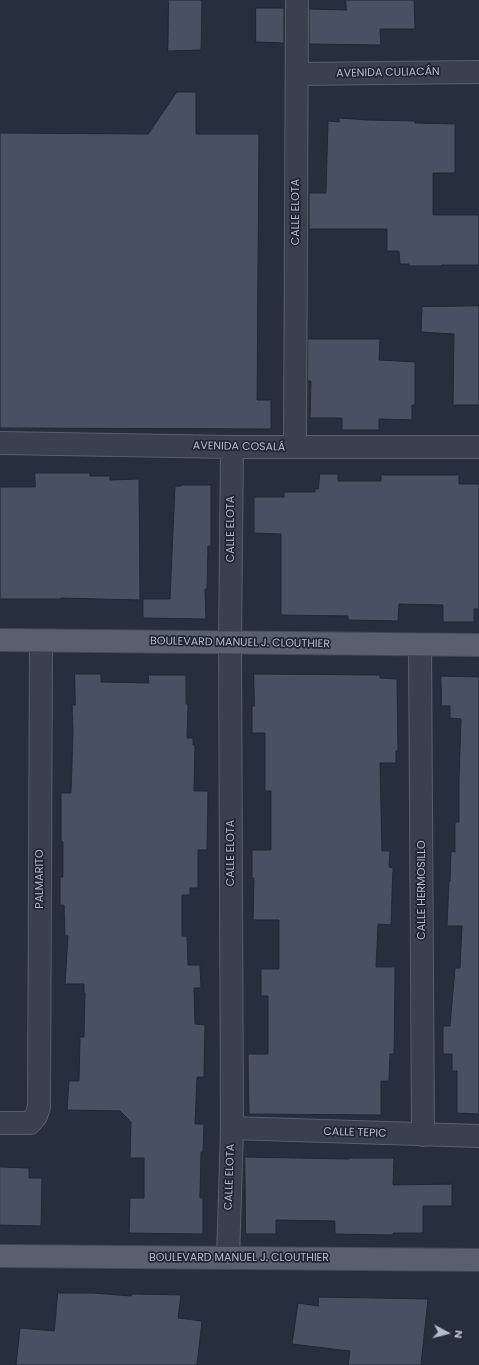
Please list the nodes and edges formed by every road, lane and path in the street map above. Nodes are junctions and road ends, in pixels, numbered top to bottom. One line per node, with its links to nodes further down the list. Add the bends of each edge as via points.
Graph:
1 (298, 0): 3 (street, CALLE ELOTA)
2 (479, 72): 3 (street, AVENIDA CULIACÁN)
3 (297, 74): 6 (street, CALLE ELOTA)
4 (0, 443): 5 (street, AVENIDA COSALÁ)
5 (232, 447): 6 (street, AVENIDA COSALÁ); 10 (street, CALLE ELOTA)
6 (295, 447): 7 (street, AVENIDA COSALÁ)
7 (479, 447)
8 (0, 640): 9 (main road, BOULEVARD MANUEL J. CLOUTHIER)
9 (41, 641): 10 (main road, BOULEVARD MANUEL J. CLOUTHIER); 13 (street, PALMARITO, via 40,1107 30,1123)
10 (230, 642): 11 (main road, BOULEVARD MANUEL J. CLOUTHIER); 14 (street, CALLE ELOTA)
11 (420, 645): 12 (main road, BOULEVARD MANUEL J. CLOUTHIER); 15 (street, CALLE HERMOSILLO)
12 (479, 645)
13 (0, 1123)
14 (232, 1128): 15 (street, CALLE TEPIC); 18 (street, CALLE ELOTA)
15 (423, 1135): 16 (street, CALLE TEPIC)
16 (479, 1136)
17 (0, 1256): 18 (main road, BOULEVARD MANUEL J. CLOUTHIER)
18 (228, 1258): 19 (main road, BOULEVARD MANUEL J. CLOUTHIER)
19 (479, 1260)

